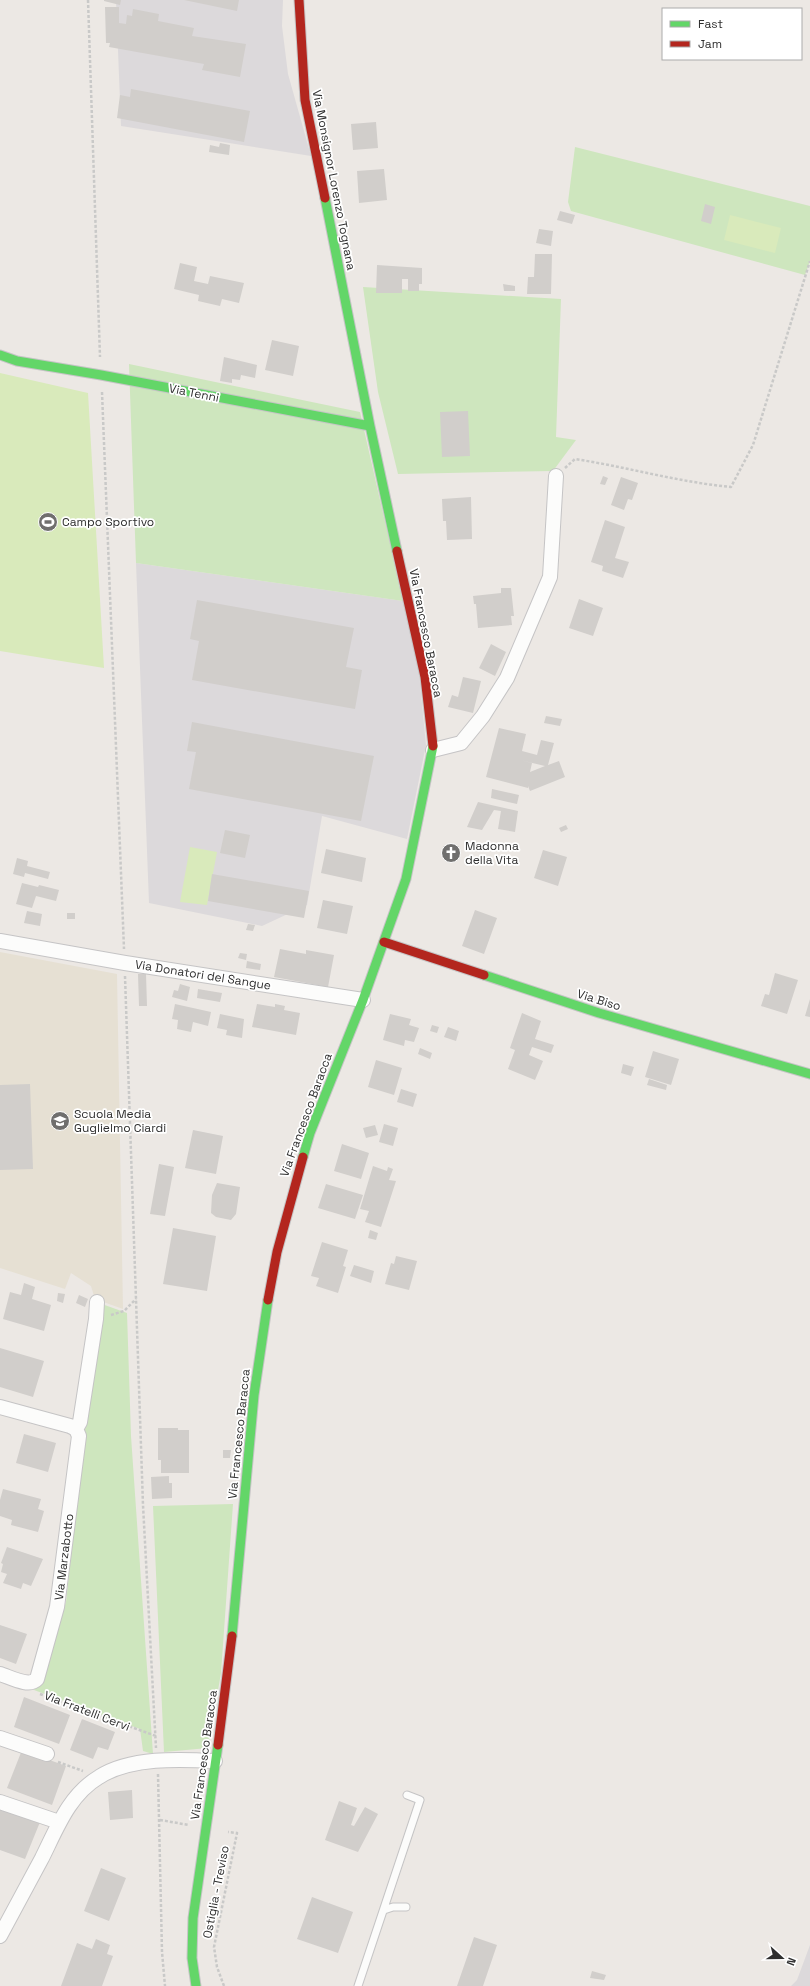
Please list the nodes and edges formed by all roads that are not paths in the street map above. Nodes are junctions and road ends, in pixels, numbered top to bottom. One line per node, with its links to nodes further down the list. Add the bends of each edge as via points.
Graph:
1 (299, 0): 5 (street, Via Monsignor Lorenzo Tognana, via 305,100)
2 (0, 355): 3 (street, Via Tenni)
3 (17, 361): 4 (street, Via Tenni); 6 (street, Via Tenni)
4 (0, 362)
5 (358, 362): 6 (street, Via Francesco Baracca)
6 (370, 426): 8 (street, Via Francesco Baracca, via 425,677)
7 (556, 476): 8 (street, via 550,577 507,678 483,716 461,743)
8 (433, 750): 10 (street, Via Francesco Baracca, via 406,879)
9 (0, 941): 11 (street, Via Donatori del Sangue)
10 (384, 942): 11 (street, Via Francesco Baracca); 12 (street, Via Biso, via 599,1013)
11 (363, 1000): 20 (street, Via Francesco Baracca, via 310,1133 295,1181 274,1267 254,1395 231,1651)
12 (810, 1074)
13 (96, 1302): 15 (street, Via Marzabotto, via 96,1319 80,1422)
14 (0, 1407): 15 (street)
15 (76, 1429): 17 (street, Via Marzabotto, via 79,1436 57,1607)
16 (0, 1674): 17 (street, Via Fratelli Cervi, via 29,1684)
17 (34, 1682)
18 (0, 1738): 19 (street)
19 (47, 1754)
20 (215, 1761): 23 (street, via 149,1761 118,1768 88,1784 67,1809); 27 (street, Via Francesco Baracca, via 193,1918 192,1958)
21 (407, 1795): 25 (lane, via 420,1800)
22 (0, 1802): 23 (street)
23 (60, 1822): 26 (street)
24 (406, 1907): 25 (lane)
25 (384, 1910): 28 (lane)
26 (0, 1936)
27 (196, 1986)
28 (358, 1986)

